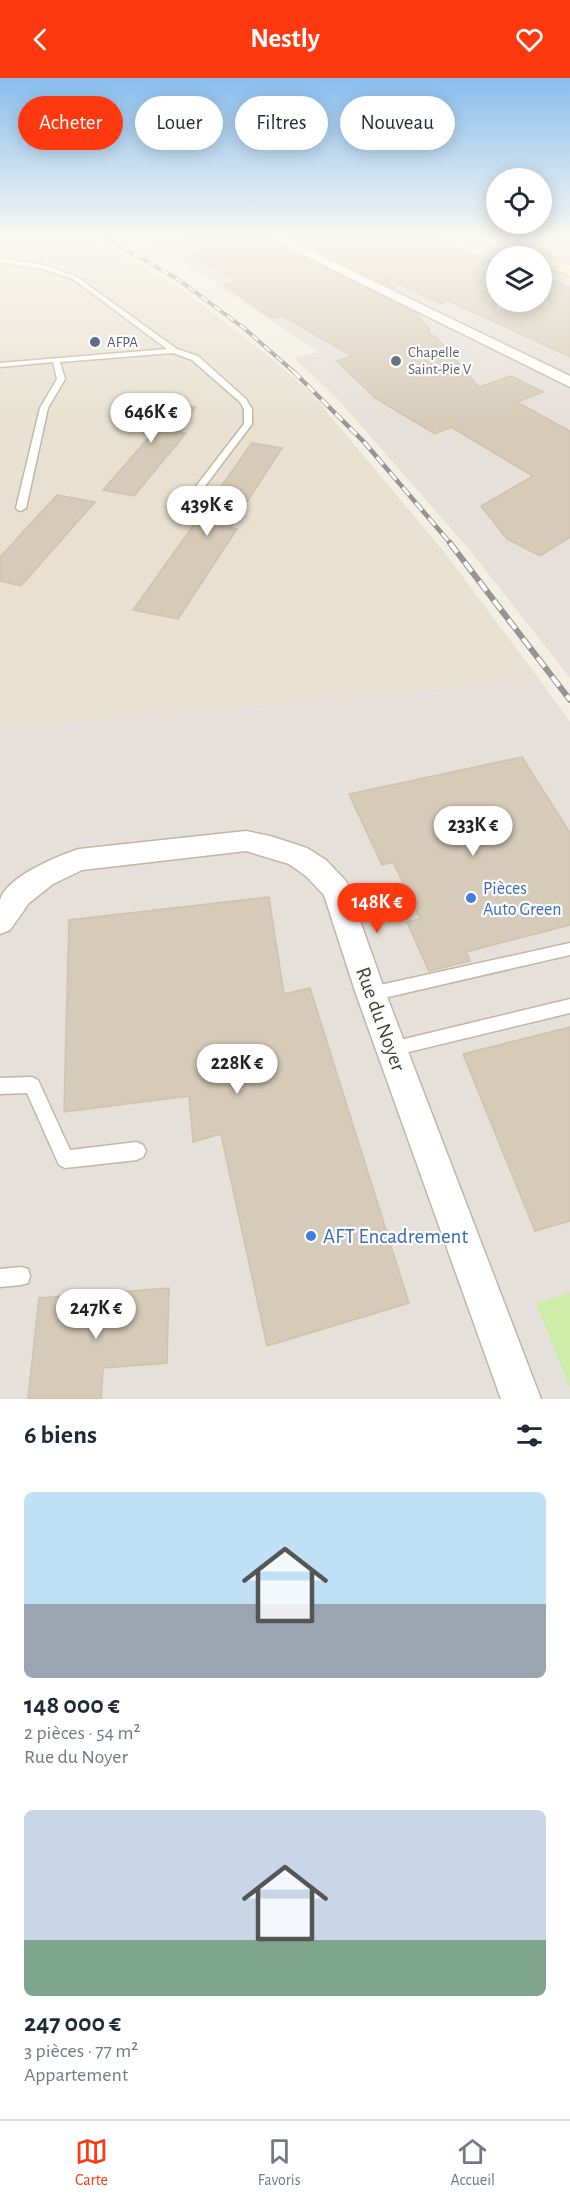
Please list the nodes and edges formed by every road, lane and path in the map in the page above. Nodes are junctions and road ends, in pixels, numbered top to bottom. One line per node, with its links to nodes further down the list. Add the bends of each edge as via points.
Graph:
1 (104, 300): 3 (lane)
2 (401, 300): 6 (street)
3 (174, 351): 4 (lane); 8 (lane, via 195,358 243,401 249,416 248,423)
4 (56, 360): 5 (lane); 7 (lane, via 61,379 44,408)
5 (0, 365)
6 (570, 382)
7 (21, 508)
8 (178, 516)
9 (0, 922): 11 (street, Rue du Noyer, via 19,896 42,876 79,860 246,841 298,856 336,889)
10 (570, 949): 11 (lane)
11 (371, 994): 13 (street, Rue du Noyer)
12 (570, 1006): 13 (lane)
13 (392, 1049): 18 (street, Rue du Noyer)
14 (0, 1086): 15 (lane, via 32,1085 65,1159)
15 (137, 1152)
16 (21, 1276): 17 (lane)
17 (0, 1278)
18 (521, 1399)

